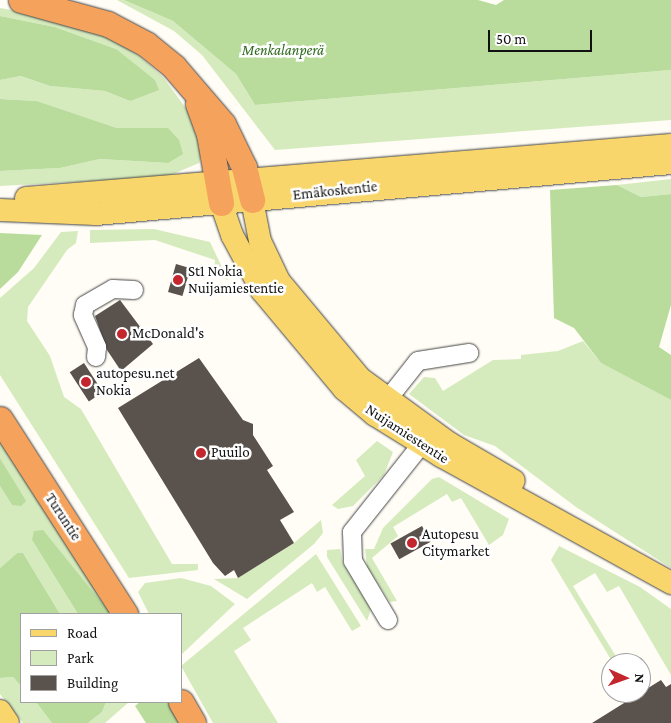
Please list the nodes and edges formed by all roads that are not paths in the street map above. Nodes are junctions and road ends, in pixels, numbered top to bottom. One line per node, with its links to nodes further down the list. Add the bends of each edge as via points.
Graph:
1 (20, 0): 2 (highway, via 76,13 128,34)
2 (190, 85): 5 (highway, via 223,124); 6 (highway, via 209,134)
3 (671, 145): 5 (main road, Emäkoskentie)
4 (671, 163): 5 (main road, Emäkoskentie)
5 (250, 191): 6 (main road, Emäkoskentie); 12 (main road, Nuijamiestentie, via 260,241 279,281)
6 (219, 194): 7 (main road, Emäkoskentie); 8 (main road, Emäkoskentie, via 96,214); 12 (main road, Nuijamiestentie, via 232,235 262,291 344,389)
7 (0, 199)
8 (0, 210)
9 (134, 290): 11 (street, via 113,289 85,305 83,315 97,347)
10 (469, 353): 12 (street, via 418,361)
11 (96, 357)
12 (382, 408): 14 (main road, Nuijamiestentie)
13 (0, 419): 17 (highway, Turuntie)
14 (427, 438): 15 (main road, Nuijamiestentie); 16 (main road, Nuijamiestentie); 18 (street, via 352,532 353,561)
15 (671, 575)
16 (671, 583)
17 (125, 613)
18 (388, 620)
19 (182, 703): 22 (highway)
20 (0, 711): 21 (main road)
21 (8, 723)
22 (193, 723)

